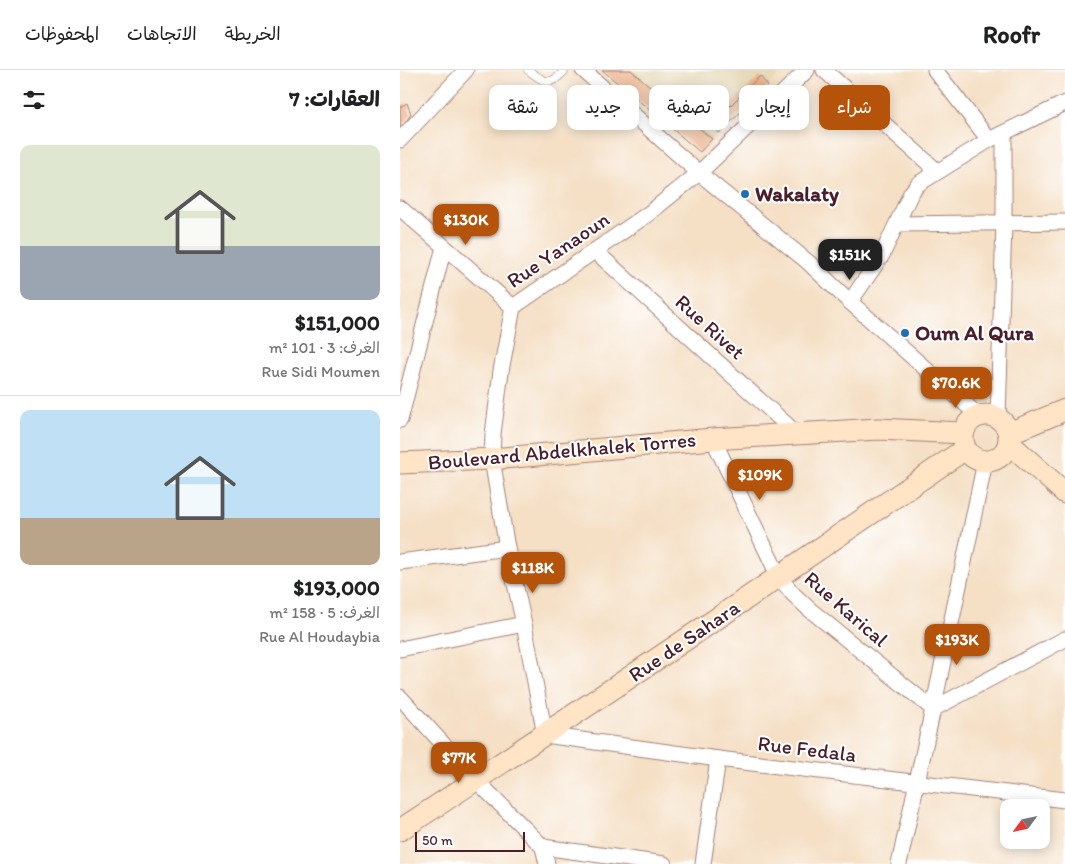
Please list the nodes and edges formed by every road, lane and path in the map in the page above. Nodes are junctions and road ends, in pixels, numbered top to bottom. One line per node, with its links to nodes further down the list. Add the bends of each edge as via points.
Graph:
1 (466, 70): 10 (street)
2 (528, 70): 3 (lane, via 542,82 551,82)
3 (565, 70)
4 (583, 70): 13 (street)
5 (807, 70): 13 (street, Rue Yanaoun)
6 (824, 70): 12 (street)
7 (934, 70): 11 (street)
8 (1065, 103): 9 (street)
9 (1004, 134): 11 (street); 16 (street)
10 (400, 140)
11 (989, 140): 12 (street)
12 (937, 171): 17 (street, via 914,189)
13 (699, 173): 19 (street, Rue Yanaoun); 20 (street, via 808,262)
14 (400, 208): 18 (street, Rue Yanaoun)
15 (1065, 222): 16 (street)
16 (1004, 223): 17 (street); 24 (street)
17 (897, 224): 20 (street, via 882,255)
18 (444, 247): 21 (street, Rue Yanaoun); 23 (street)
19 (595, 251): 21 (street, Rue Yanaoun); 25 (street, Rue Rivet)
20 (850, 302): 24 (street)
21 (513, 307): 28 (street, via 500,380)
22 (1065, 410): 24 (street)
23 (400, 420)
24 (999, 427): 27 (street, via 969,422); 29 (street, via 1007,449 998,459); 31 (street)
25 (797, 434): 26 (street, Boulevard Abdelkhalek Torres); 27 (street, Boulevard Abdelkhalek Torres, via 878,429)
26 (713, 438): 28 (street, Boulevard Abdelkhalek Torres); 34 (street, Rue Karical)
27 (964, 441): 29 (street, via 971,456); 34 (street, Rue de Sahara)
28 (492, 459): 30 (street, Boulevard Abdelkhalek Torres); 32 (street)
29 (985, 462): 39 (street)
30 (400, 463)
31 (1065, 493)
32 (508, 548): 33 (street); 35 (street)
33 (400, 562)
34 (779, 577): 39 (street, Rue Karical, via 809,609); 40 (street, Rue de Sahara)
35 (524, 624): 37 (street); 40 (street)
36 (1065, 639): 39 (street)
37 (400, 650)
38 (400, 697): 42 (street)
39 (933, 710): 43 (street)
40 (545, 735): 41 (street, Rue Fedala); 42 (street, Rue de Sahara)
41 (718, 759): 43 (street, Rue Fedala); 49 (street)
42 (476, 780): 45 (street, Rue de Sahara); 46 (street)
43 (916, 784): 44 (street, Rue Fedala); 50 (street)
44 (1065, 800)
45 (400, 830)
46 (543, 848): 47 (street); 48 (street)
47 (547, 864)
48 (664, 864)
49 (703, 864)
50 (899, 864)

